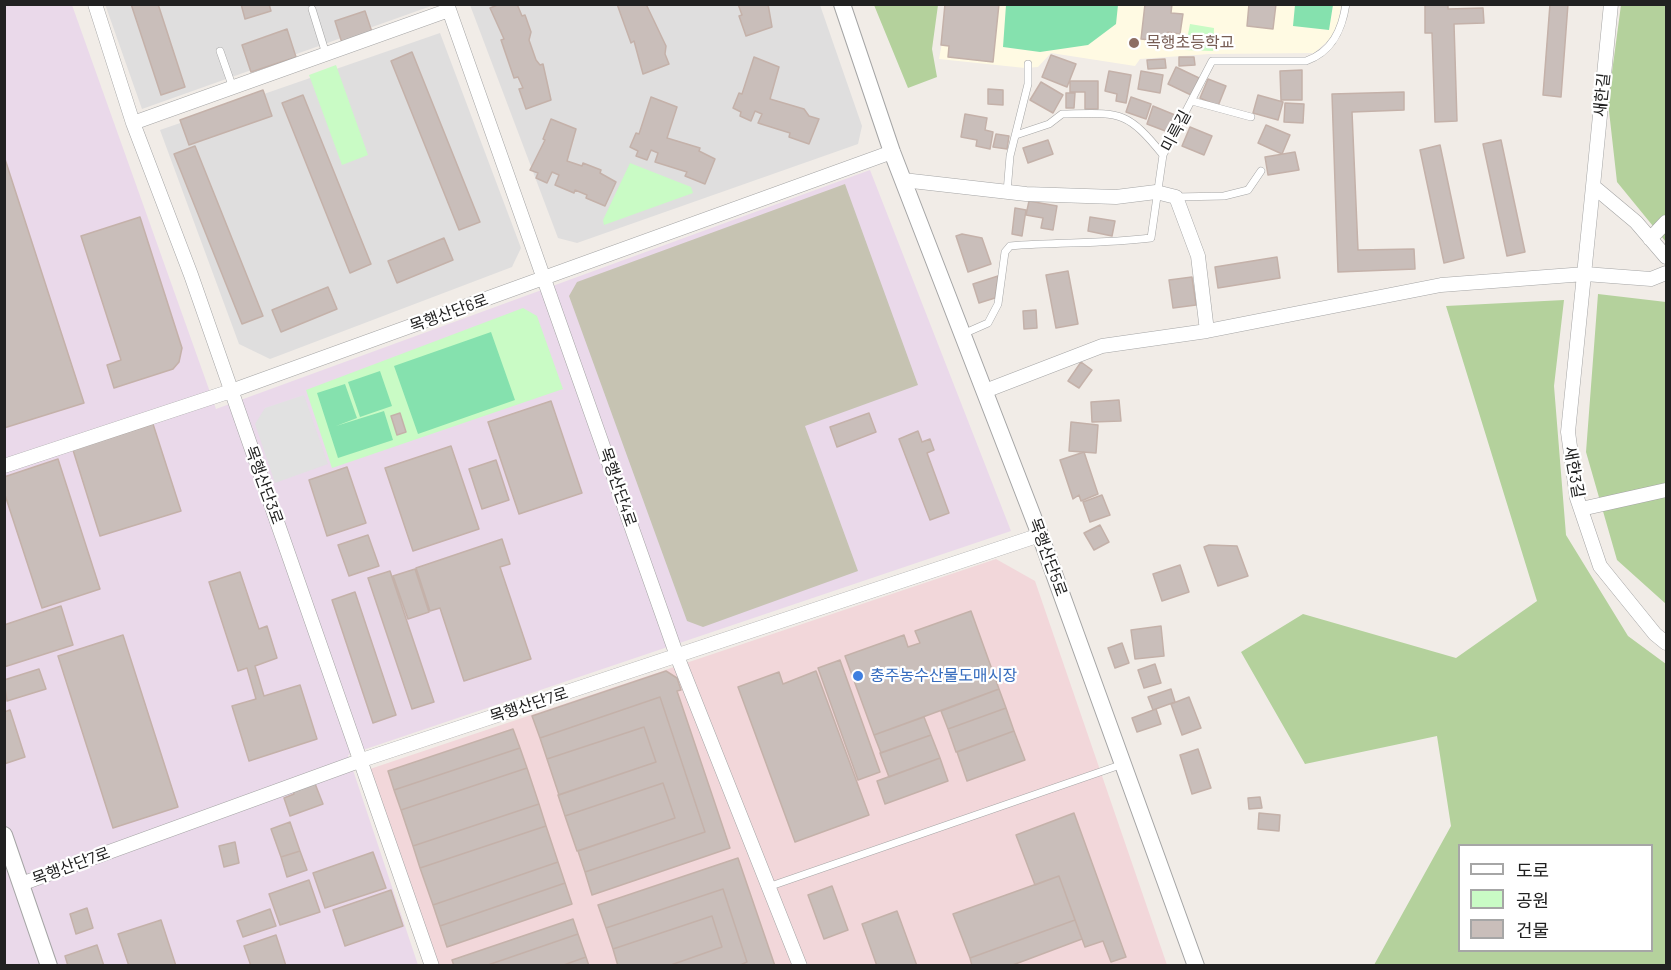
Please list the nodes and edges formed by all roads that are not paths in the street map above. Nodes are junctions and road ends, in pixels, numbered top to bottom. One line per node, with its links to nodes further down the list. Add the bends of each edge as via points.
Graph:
1 (95, 4): 13 (street, 목행산단3로)
2 (842, 4): 15 (street, 목행산단5로)
3 (1346, 4): 11 (lane, 미륵길, via 1331,45 1320,56 1306,61 1212,61)
4 (1611, 4): 19 (street, 새한길)
5 (448, 7): 8 (street); 28 (street, 목행산단4로)
6 (312, 9): 8 (lane)
7 (220, 51): 10 (lane)
8 (326, 54): 10 (street)
9 (1028, 64): 14 (lane, via 1028,84)
10 (233, 88): 13 (street)
11 (1192, 101): 12 (lane); 16 (lane, 미륵길)
12 (1251, 117)
13 (133, 123): 31 (street, 목행산단3로)
14 (1016, 135): 16 (lane, via 1049,124 1062,114 1119,115 1140,126); 20 (lane)
15 (892, 152): 18 (street, 목행산단5로); 28 (street, 목행산단6로)
16 (1163, 155): 21 (lane, 미륵길)
17 (1261, 171): 22 (lane, via 1248,190 1224,196)
18 (903, 180): 20 (street); 30 (street, 목행산단5로)
19 (1593, 186): 24 (street); 27 (street, 새한길)
20 (1007, 192): 21 (street, via 1116,197)
21 (1156, 192): 22 (street); 30 (lane, 미륵길, via 1151,238 1010,246 1005,252 998,304 988,323)
22 (1176, 197): 29 (street, via 1198,256)
23 (1666, 222): 24 (street)
24 (1650, 239): 25 (street)
25 (1666, 257)
26 (1666, 273): 27 (street, via 1651,279)
27 (1585, 274): 29 (street, via 1441,285); 35 (street, 새한3길, via 1568,432)
28 (545, 278): 31 (street, 목행산단6로); 38 (street, 목행산단4로)
29 (1208, 330): 32 (street, via 1102,346)
30 (963, 334): 32 (street, 목행산단5로)
31 (231, 391): 33 (street, 목행산단6로); 39 (street, 목행산단3로)
32 (985, 391): 36 (street, 목행산단5로)
33 (4, 466)
34 (1666, 490): 35 (street)
35 (1581, 510): 37 (street, 새한3길, via 1600,566)
36 (1040, 535): 38 (street, 목행산단7로); 40 (street, 목행산단5로)
37 (1666, 643)
38 (677, 656): 39 (street, 목행산단7로); 43 (street, 목행산단4로)
39 (362, 760): 42 (street, 목행산단7로); 45 (street, 목행산단3로)
40 (1123, 764): 43 (lane); 47 (street, 목행산단5로)
41 (4, 835): 42 (street)
42 (21, 884): 44 (street)
43 (768, 887): 46 (street, 목행산단4로)
44 (49, 966)
45 (432, 966)
46 (800, 966)
47 (1196, 966)

